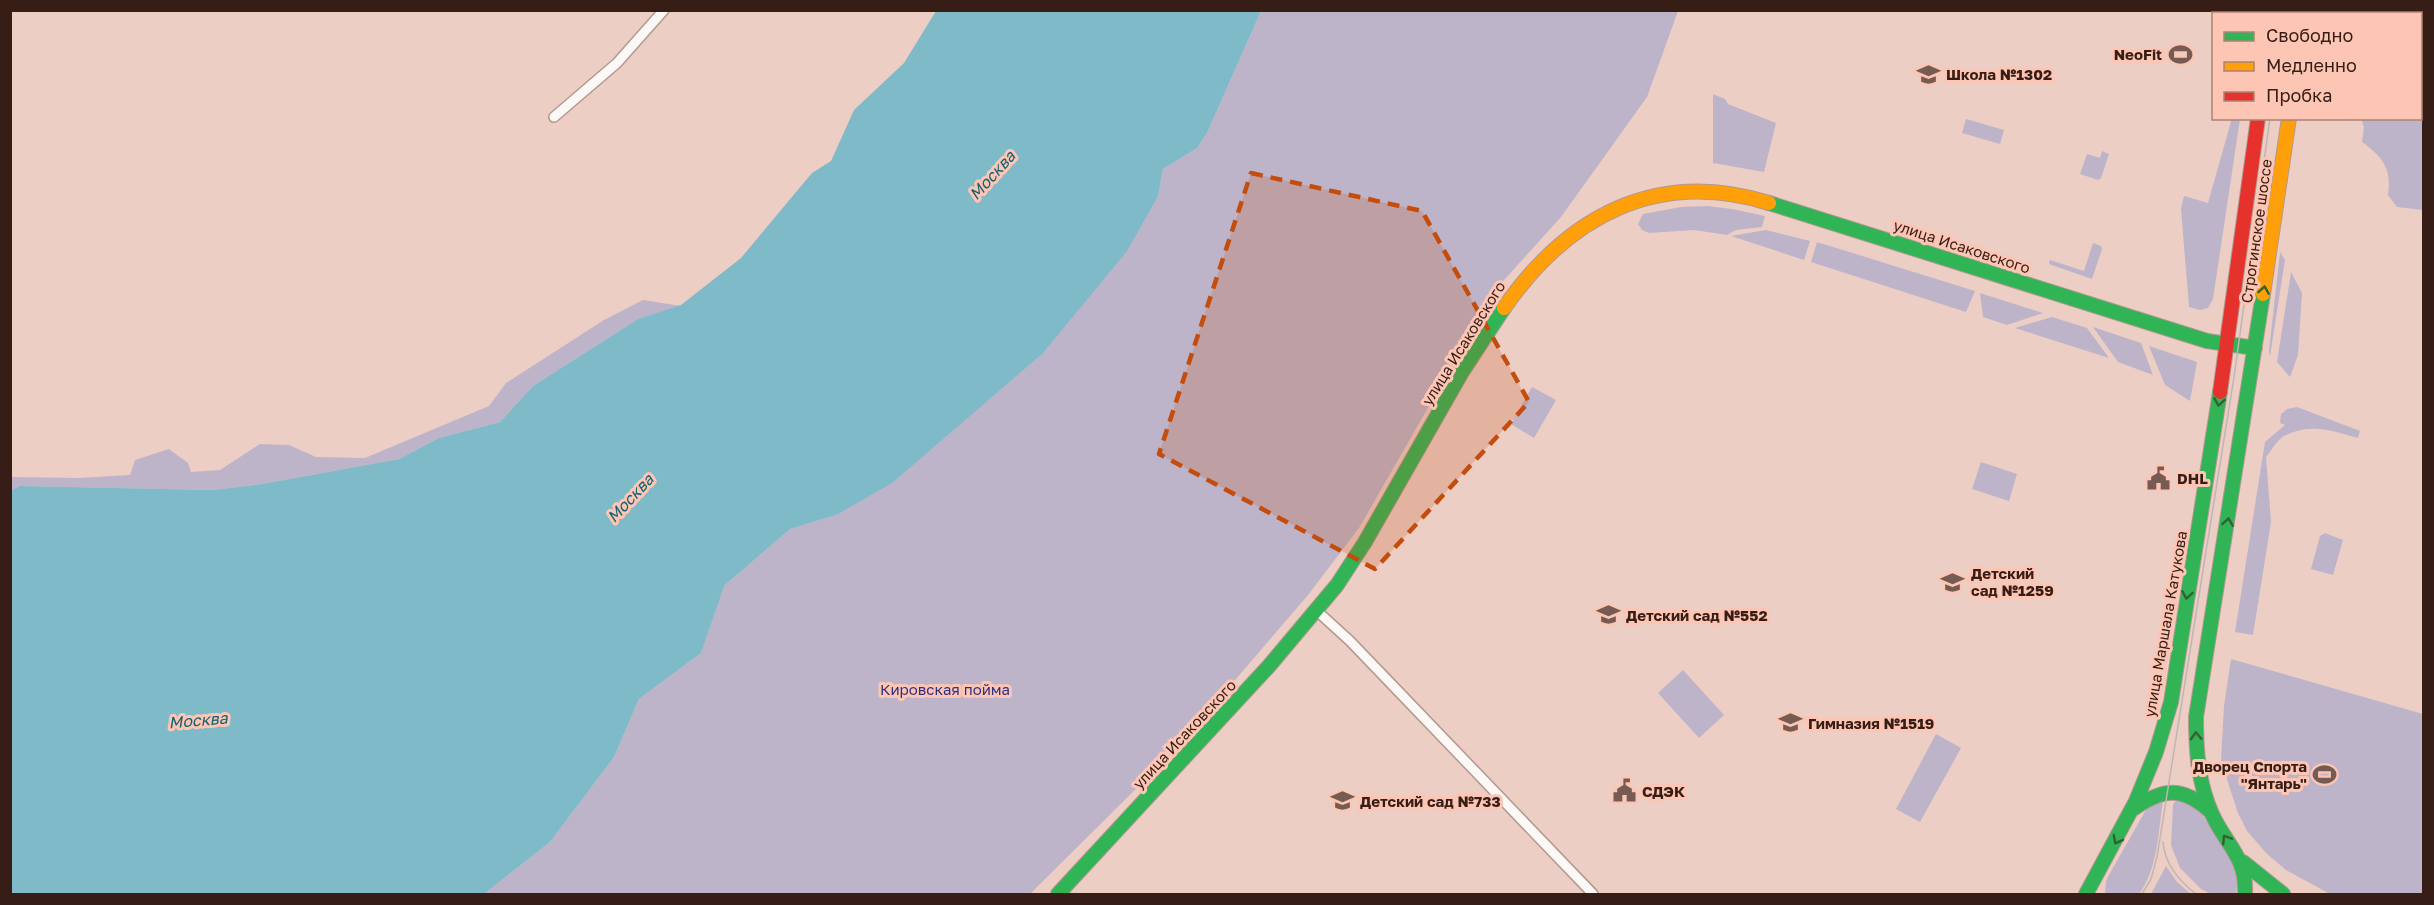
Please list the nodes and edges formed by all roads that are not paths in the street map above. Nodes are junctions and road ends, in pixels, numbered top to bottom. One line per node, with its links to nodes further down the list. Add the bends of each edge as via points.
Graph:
1 (664, 10): 2 (street, via 617,63)
2 (554, 117)
3 (2258, 120): 5 (main road, Строгинское шоссе)
4 (2289, 120): 6 (main road, Строгинское шоссе, one-way to 4)
5 (2228, 344): 6 (main road, улица Исаковского); 7 (main road, улица Исаковского, via 2127,317 1753,197 1690,190 1627,202 1573,232 1509,298 1359,551); 8 (main road, улица Маршала Катукова, one-way to 8, via 2170,702 2158,747)
6 (2255, 348): 9 (main road, one-way to 6, via 2197,754 2196,717)
7 (1316, 610): 12 (main road, улица Исаковского); 13 (street)
8 (2133, 809): 9 (main road, via 2152,795 2174,792 2201,802); 11 (main road, улица Маршала Катукова, one-way to 11)
9 (2212, 813): 10 (main road, one-way to 9)
10 (2243, 862): 16 (main road); 17 (main road)
11 (2101, 870): 14 (main road, улица Маршала Катукова); 15 (main road)
12 (1058, 894)
13 (1593, 894)
14 (2086, 894)
15 (2097, 894)
16 (2245, 894)
17 (2283, 894)

